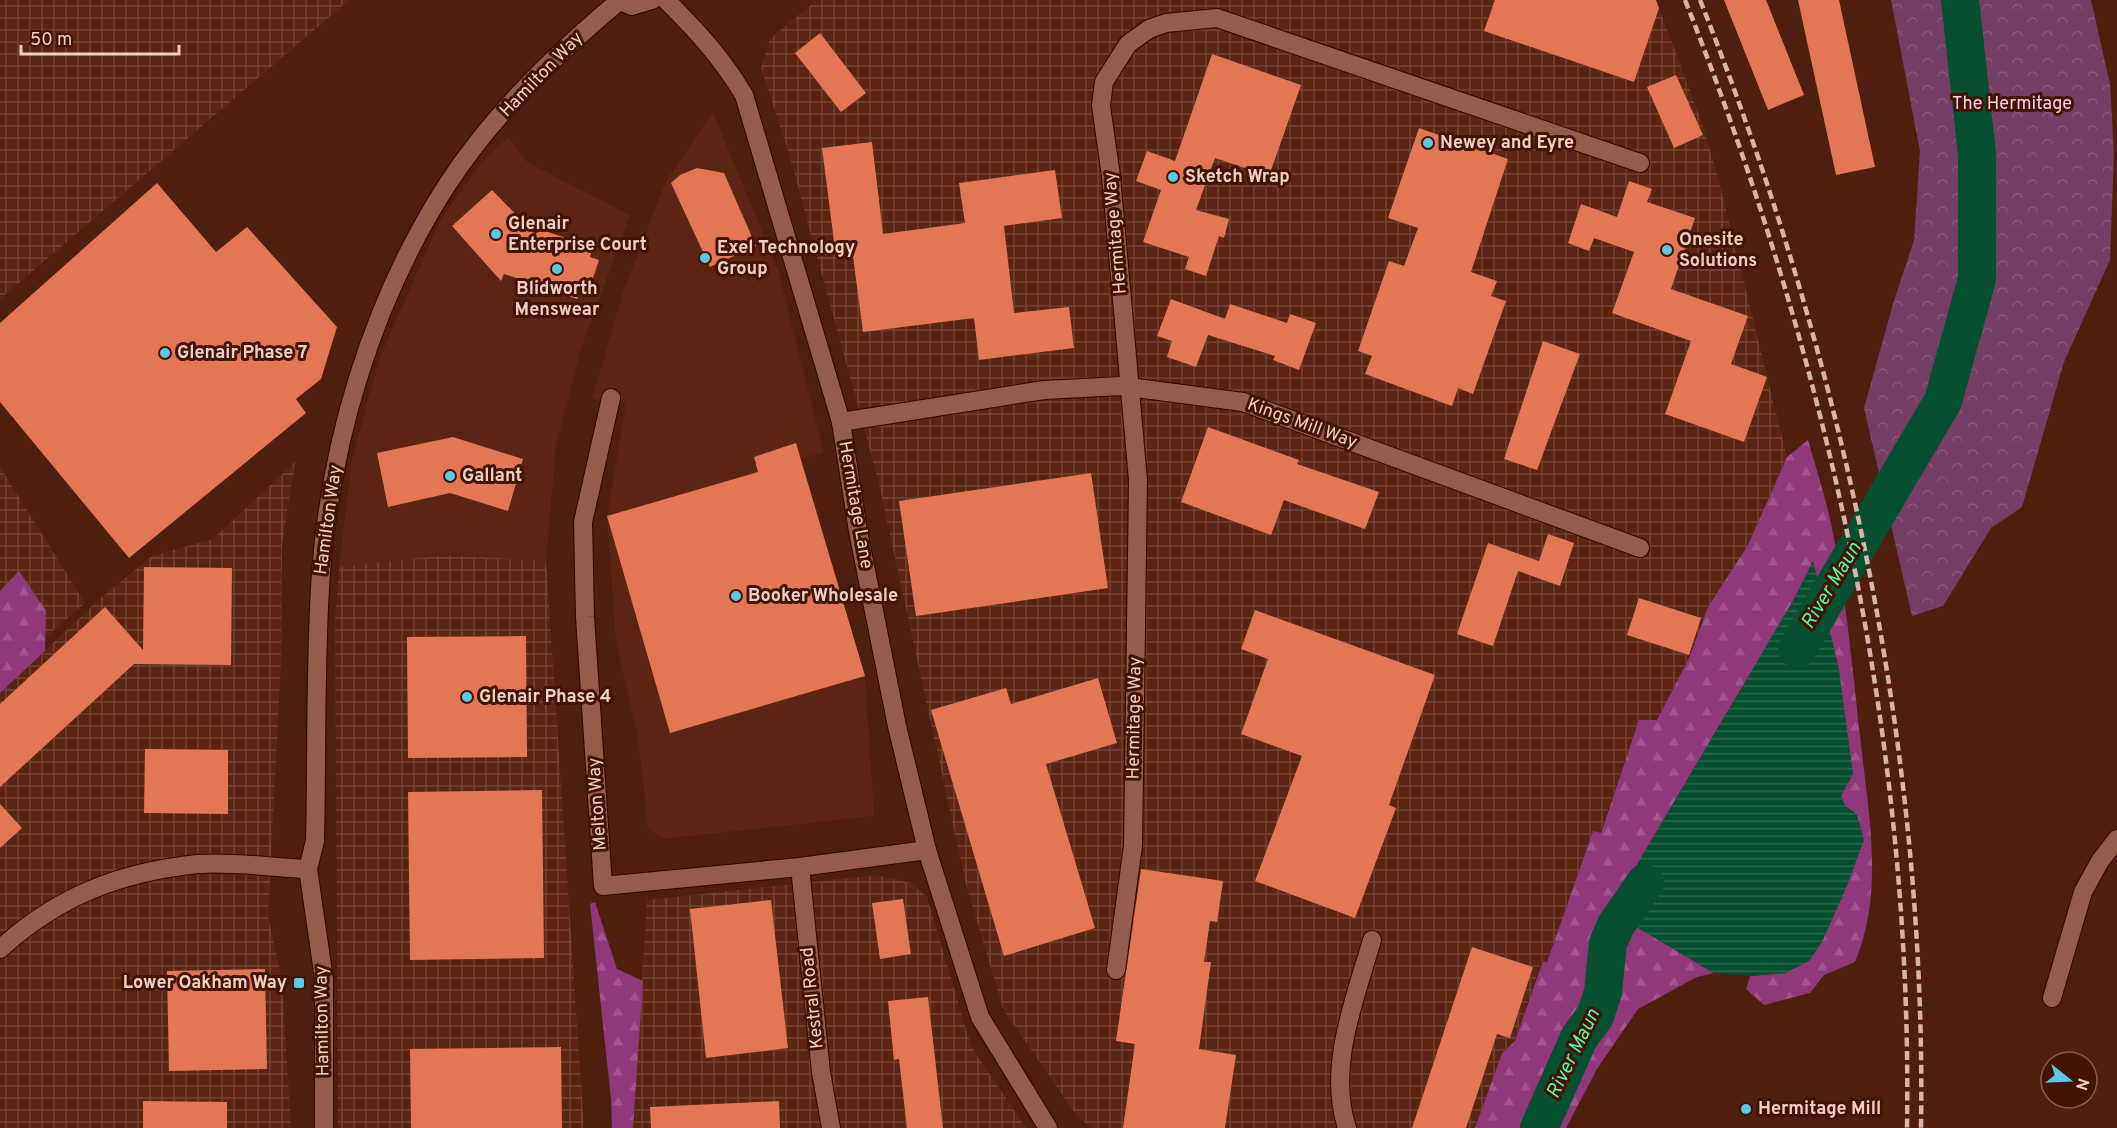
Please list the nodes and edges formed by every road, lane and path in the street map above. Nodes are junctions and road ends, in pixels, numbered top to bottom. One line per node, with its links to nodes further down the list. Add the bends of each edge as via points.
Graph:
1 (652, 0): 3 (street, via 632,6)
2 (666, 0): 7 (street, Hermitage Lane, via 702,34 727,65 744,95)
3 (618, 1): 12 (street, Hamilton Way, via 516,97 447,186 411,250 375,329 352,395 336,462 320,587 315,841)
4 (1640, 163): 5 (street, Hermitage Way, via 1217,18 1166,23 1149,29 1128,44 1111,67 1104,81 1101,106)
5 (1130, 388): 7 (street, Kings Mill Way, via 1044,390); 8 (street, Kings Mill Way, via 1243,402); 15 (street, Hermitage Way, via 1138,480 1133,846)
6 (611, 398): 11 (street, Melton Way, via 583,522 585,617 603,886)
7 (841, 422): 10 (street, Hermitage Lane, via 894,714)
8 (1640, 548)
9 (2117, 839): 16 (street, via 2083,892)
10 (927, 850): 11 (street, Melton Way); 19 (street, Hermitage Lane, via 980,1017)
11 (800, 867): 18 (street, Kestral Road, via 821,1072)
12 (308, 869): 14 (street, via 200,864 119,879 81,892 23,928); 17 (street, Hamilton Way, via 324,979)
13 (1372, 940): 20 (street, via 1340,1070 1341,1110)
14 (0, 949)
15 (1116, 970)
16 (2052, 998)
17 (324, 1128)
18 (831, 1128)
19 (1048, 1128)
20 (1347, 1128)

